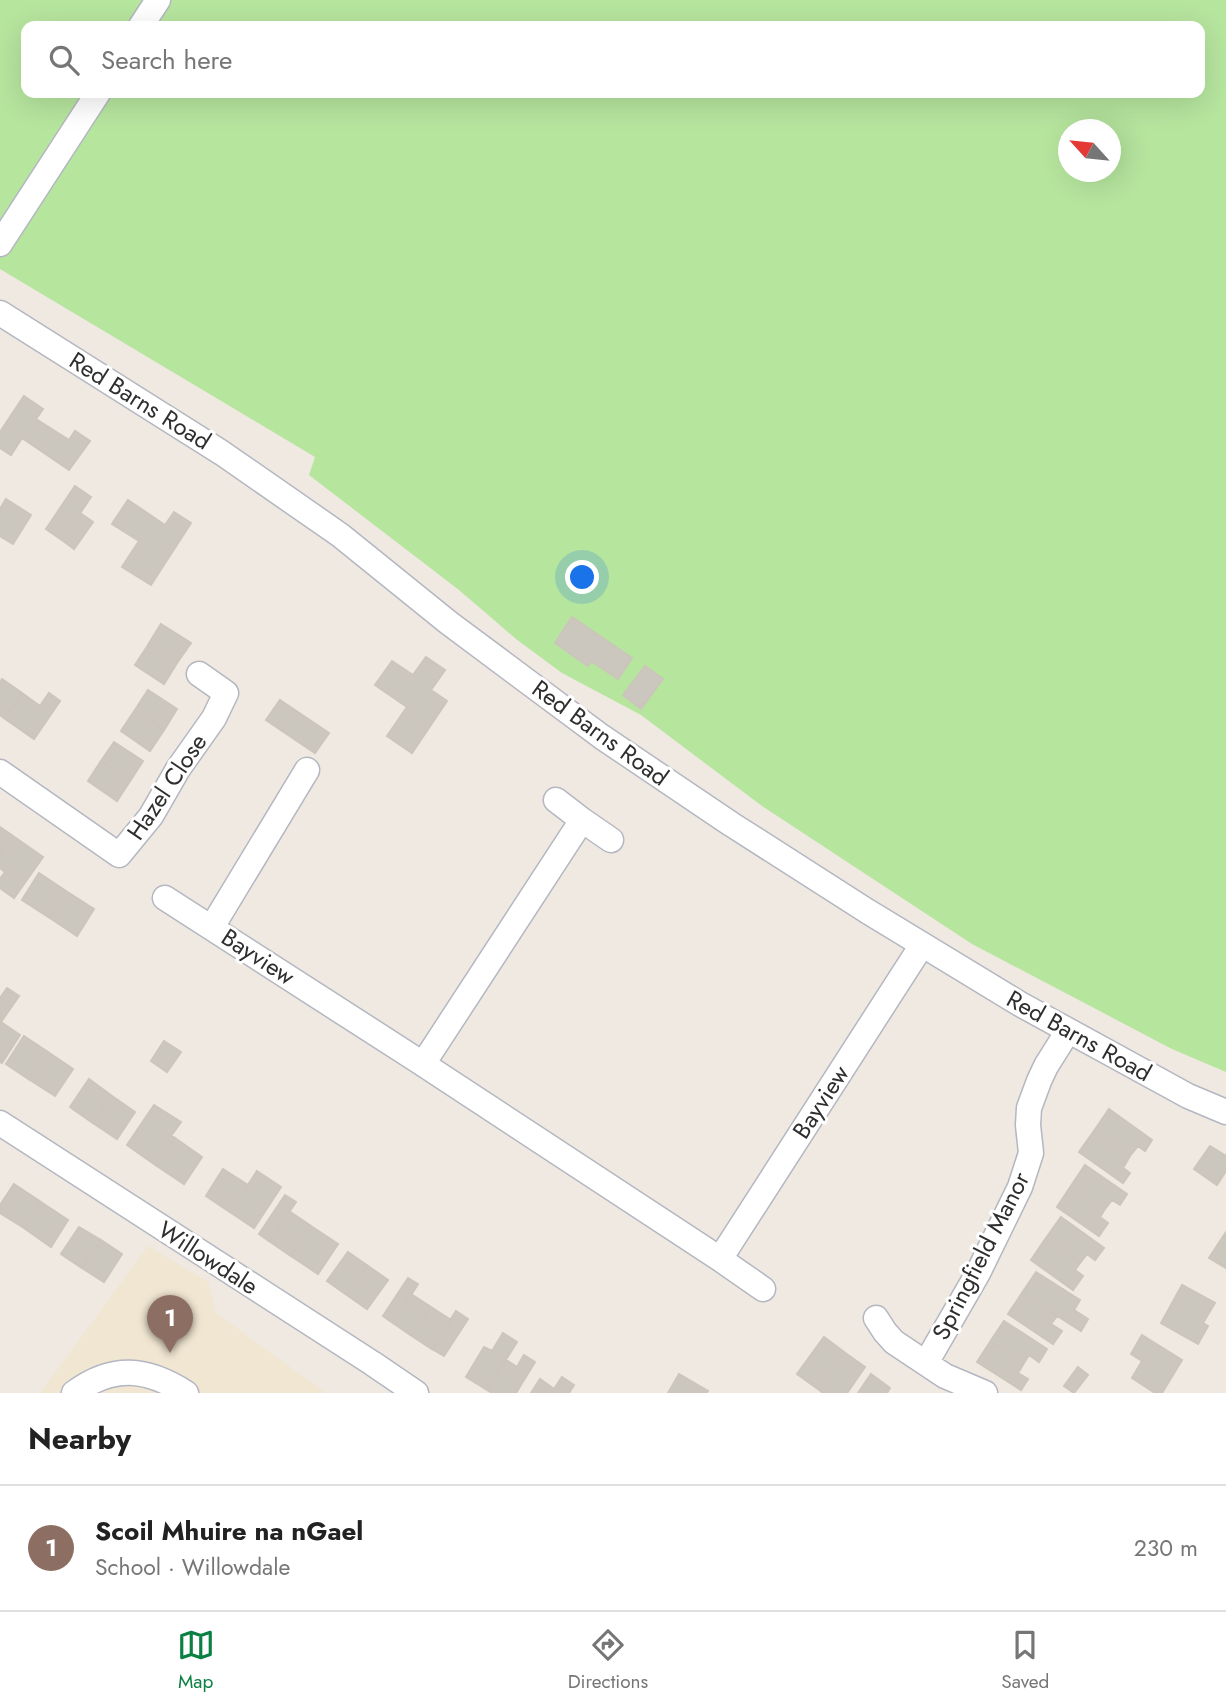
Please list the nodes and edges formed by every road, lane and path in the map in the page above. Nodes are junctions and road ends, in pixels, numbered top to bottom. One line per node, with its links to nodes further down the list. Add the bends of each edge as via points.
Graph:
1 (158, 0): 2 (street)
2 (145, 21)
3 (95, 98): 4 (street)
4 (0, 244)
5 (0, 313): 14 (street, Red Barns Road, via 222,453 340,535 602,737)
6 (199, 674): 8 (street, Hazel Close, via 226,693 151,816 119,855)
7 (307, 770): 13 (street, Bayview)
8 (0, 772)
9 (556, 800): 10 (street)
10 (582, 820): 11 (street); 16 (street)
11 (611, 840)
12 (165, 898): 13 (street)
13 (212, 927): 16 (street, Bayview)
14 (922, 944): 15 (street, Red Barns Road); 19 (street, Bayview)
15 (1068, 1031): 17 (street, Red Barns Road); 22 (street, Springfield Manor, via 1042,1073 1029,1108 1031,1153 1020,1187)
16 (423, 1064): 19 (street, Bayview)
17 (1226, 1112)
18 (0, 1123): 25 (street, Willowdale)
19 (720, 1259): 20 (street, Bayview)
20 (763, 1289)
21 (876, 1318): 22 (street, Springfield Manor, via 894,1342)
22 (926, 1363): 26 (street, Springfield Manor)
23 (74, 1393): 24 (street, via 103,1376 125,1372 156,1377)
24 (186, 1393)
25 (415, 1393)
26 (985, 1393)

